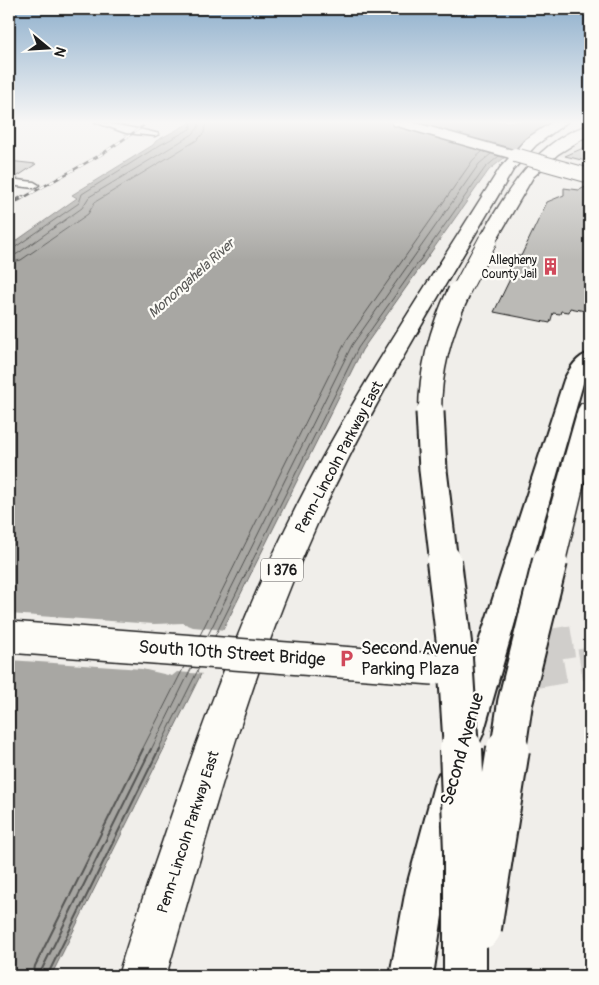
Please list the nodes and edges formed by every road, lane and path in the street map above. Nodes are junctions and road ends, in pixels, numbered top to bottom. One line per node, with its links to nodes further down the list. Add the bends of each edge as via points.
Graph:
1 (507, 168): 14 (highway, Penn-Lincoln Parkway East / I 376)
2 (516, 168): 14 (highway)
3 (531, 168): 9 (highway)
4 (534, 168): 9 (highway)
5 (544, 168): 12 (highway, bridge)
6 (561, 168): 10 (highway, bridge)
7 (576, 168): 8 (highway, bridge)
8 (590, 171)
9 (525, 176): 22 (highway, bridge, via 458,293 442,332 430,409 432,458 454,642 460,723 465,833)
10 (590, 176)
11 (9, 182): 13 (street)
12 (590, 182)
13 (34, 185)
14 (492, 194): 20 (highway, Penn-Lincoln Parkway East / I 376, via 362,409 295,542 266,609 212,757)
15 (590, 359): 19 (main road, Second Avenue, via 574,380)
16 (590, 409): 23 (highway, bridge, via 515,703)
17 (9, 637): 19 (main road, South 10th Street Bridge, bridge, via 433,668)
18 (538, 660): 19 (main road, South 10th Street Bridge)
19 (485, 667): 21 (main road, Second Avenue, via 440,825)
20 (142, 976)
21 (411, 976)
22 (465, 976)
23 (473, 976)

